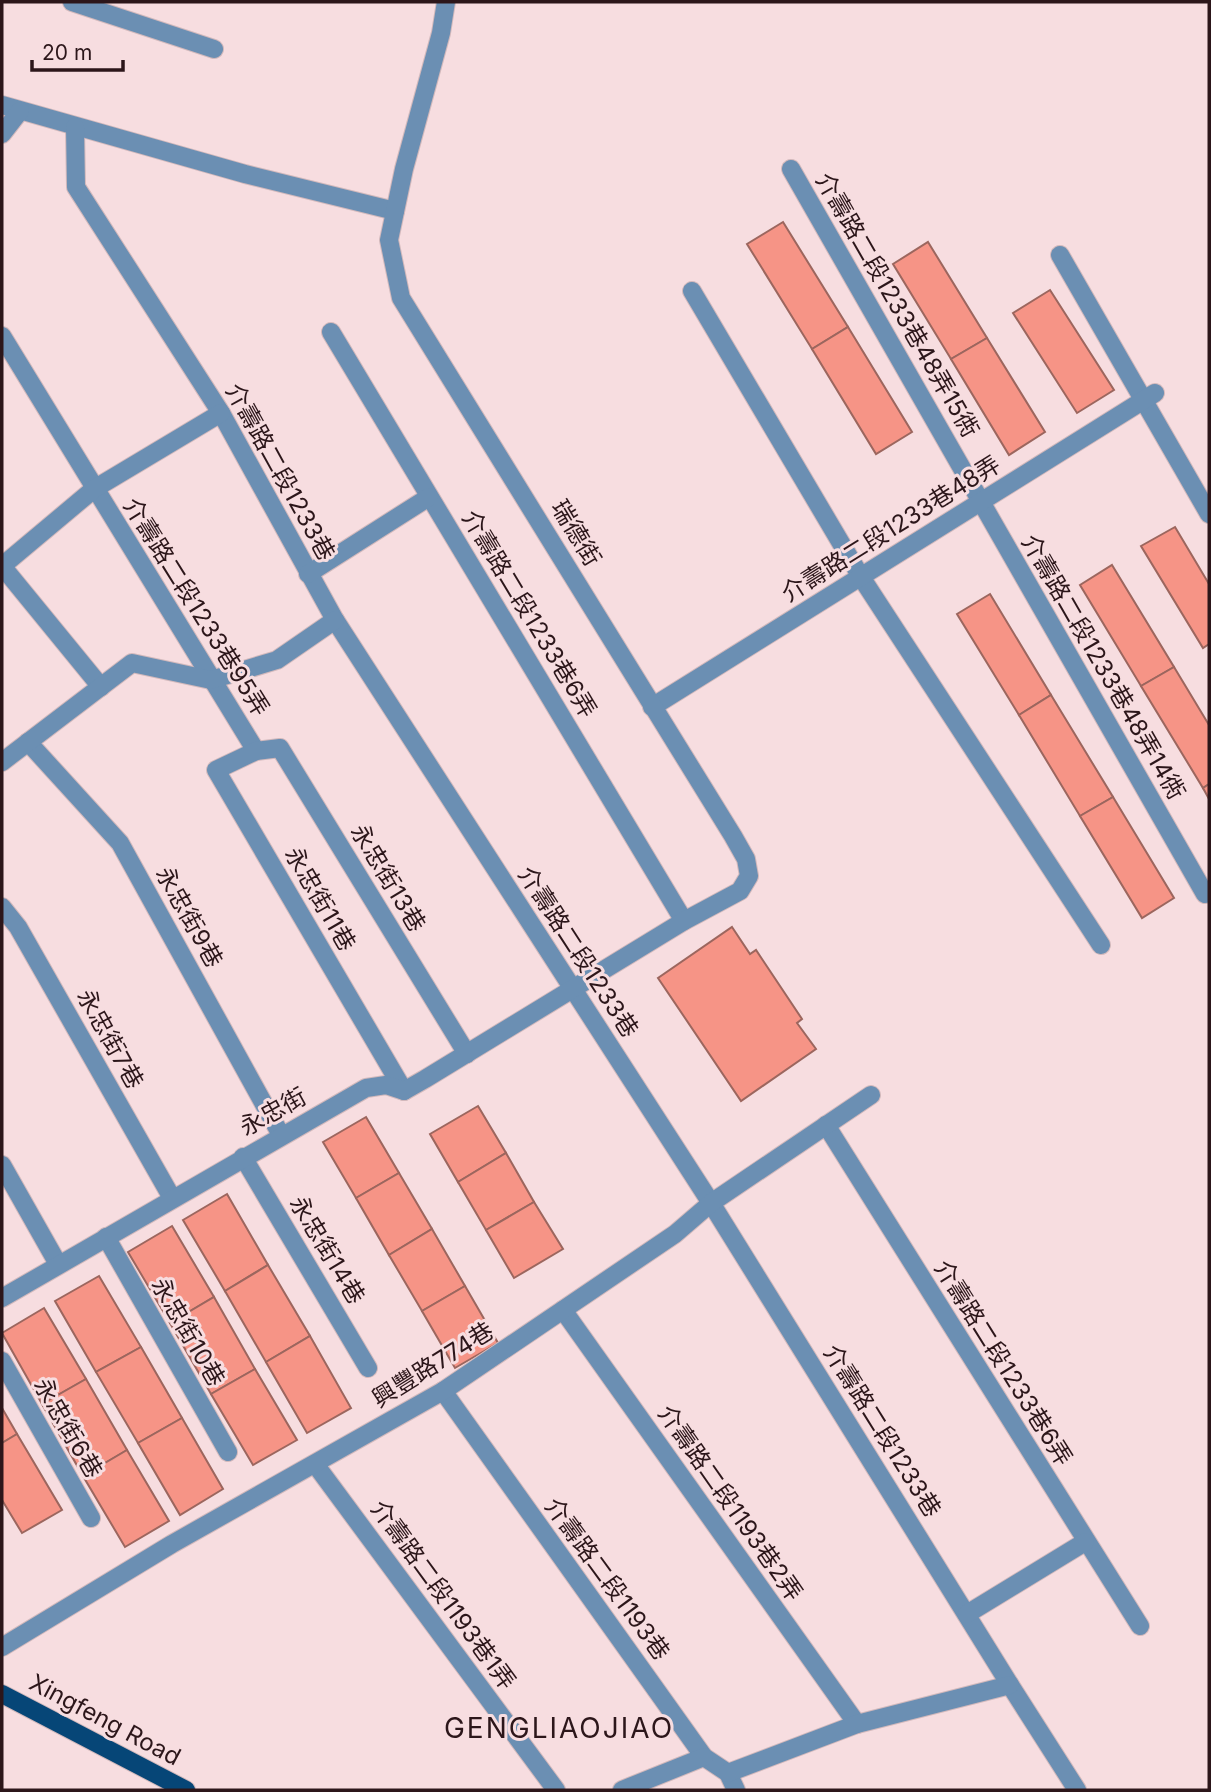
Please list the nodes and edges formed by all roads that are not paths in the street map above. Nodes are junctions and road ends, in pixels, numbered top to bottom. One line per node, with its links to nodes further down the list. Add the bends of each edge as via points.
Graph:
1 (72, 2): 3 (street)
2 (446, 2): 9 (street, 瑞德街)
3 (214, 49)
4 (2, 105): 5 (street)
5 (20, 111): 6 (street); 7 (street)
6 (75, 127): 9 (street); 15 (street, 介壽路二段1233巷, via 76,187)
7 (2, 134)
8 (792, 169): 18 (street, 介壽路二段1233巷48弄15衖)
9 (395, 211): 26 (street, 瑞德街, via 389,240 401,298)
10 (1060, 255): 14 (street)
11 (692, 290): 22 (street)
12 (331, 332): 17 (street, 介壽路二段1233巷6弄)
13 (2, 336): 16 (street, 介壽路二段1233巷95弄)
14 (1149, 397): 18 (street, 介壽路二段1233巷48弄); 19 (street)
15 (221, 413): 16 (street); 21 (street, 介壽路二段1233巷)
16 (94, 489): 20 (street); 24 (street, 介壽路二段1233巷95弄)
17 (429, 497): 21 (street); 32 (street, 介壽路二段1233巷6弄)
18 (980, 502): 22 (street, 介壽路二段1233巷48弄); 30 (street, 介壽路二段1233巷48弄14衖)
19 (1209, 514)
20 (2, 566): 25 (street)
21 (308, 573): 23 (street, 介壽路二段1233巷)
22 (861, 577): 26 (street, 介壽路二段1233巷48弄); 33 (street)
23 (335, 620): 24 (street, via 276,660); 34 (street, 介壽路二段1233巷)
24 (211, 680): 25 (street, via 132,663); 28 (street, 介壽路二段1233巷95弄)
25 (101, 687): 27 (street)
26 (653, 707): 32 (street, 瑞德街, via 733,836 746,859 749,876 740,891)
27 (28, 742): 29 (street); 39 (street, 永忠街9巷, via 120,843)
28 (257, 751): 35 (street, 永忠街13巷, via 280,748); 36 (street, 永忠街11巷, via 216,770)
29 (2, 762)
30 (1205, 894)
31 (2, 908): 42 (street, 永忠街7巷, via 18,927)
32 (684, 922): 34 (street, 瑞德街)
33 (1101, 945)
34 (572, 990): 35 (street); 43 (street, 介壽路二段1233巷)
35 (467, 1054): 36 (street)
36 (404, 1091): 39 (street, 永忠街, via 386,1085 366,1088)
37 (871, 1095): 38 (street, 興豐路774巷)
38 (826, 1125): 43 (street, 興豐路774巷); 54 (street, 介壽路二段1233巷6弄)
39 (281, 1135): 40 (street, 永忠街)
40 (243, 1157): 42 (street, 永忠街); 49 (street, 永忠街14巷)
41 (2, 1165): 45 (street)
42 (172, 1198): 44 (street, 永忠街)
43 (711, 1203): 47 (street, 興豐路774巷, via 675,1234); 55 (street, 介壽路二段1233巷)
44 (106, 1237): 45 (street, 永忠街); 51 (street, 永忠街10巷)
45 (58, 1264): 46 (street, 永忠街)
46 (2, 1298)
47 (563, 1310): 50 (street, 興豐路774巷); 60 (street, 介壽路二段1193巷2弄)
48 (2, 1361): 53 (street, 永忠街6巷)
49 (368, 1368)
50 (443, 1391): 52 (street, 興豐路774巷); 61 (street, 介壽路二段1193巷)
51 (228, 1452)
52 (315, 1464): 57 (street, 興豐路774巷); 64 (street, 介壽路二段1193巷1弄)
53 (91, 1518)
54 (1085, 1542): 55 (street); 56 (street, 介壽路二段1233巷6弄)
55 (967, 1614): 58 (street, 介壽路二段1233巷)
56 (1140, 1626)
57 (2, 1647)
58 (1010, 1685): 60 (street); 67 (street, 介壽路二段1233巷)
59 (2, 1694): 63 (main road, Xingfeng Road)
60 (857, 1724): 62 (street)
61 (704, 1757): 62 (street, 介壽路二段1193巷); 65 (street)
62 (727, 1773): 66 (street, 介壽路二段1193巷)
63 (186, 1790)
64 (556, 1790)
65 (622, 1790)
66 (736, 1790)
67 (1077, 1790)

